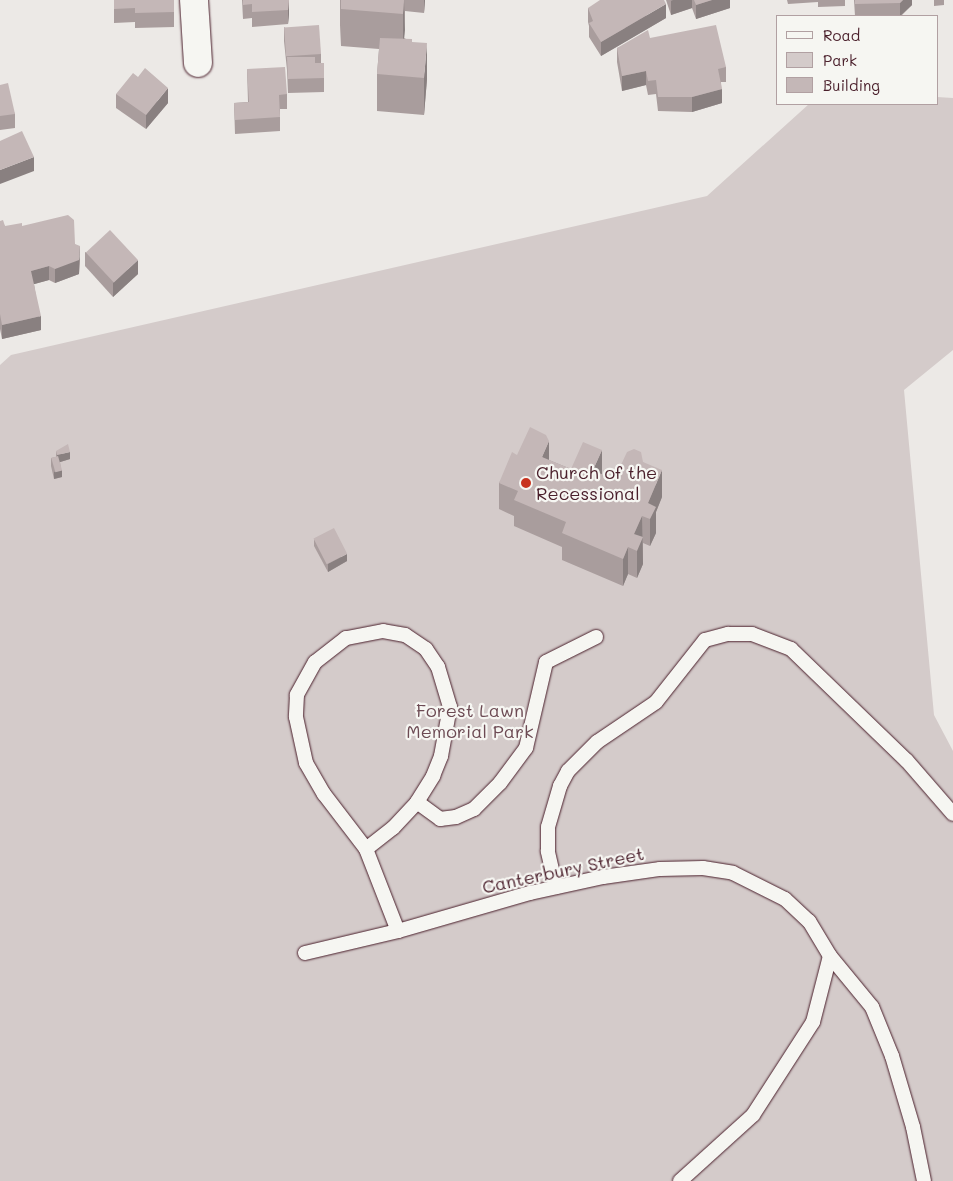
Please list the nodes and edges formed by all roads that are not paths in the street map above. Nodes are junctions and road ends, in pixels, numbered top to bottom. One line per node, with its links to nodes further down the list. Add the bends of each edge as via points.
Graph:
1 (194, 0): 2 (street)
2 (198, 63)
3 (596, 637): 4 (lane, via 546,662 526,748 500,783 474,808 456,817 440,819)
4 (417, 802): 6 (lane, via 393,828); 6 (lane, via 438,763 448,726 450,707 438,667 426,649 405,635 384,631 346,638 331,646 304,676 297,695 298,736 306,763 324,794)
5 (953, 814): 7 (lane, via 907,761 791,649 758,636 728,634 705,640 656,702 597,742 568,771 548,826 548,851)
6 (366, 849): 8 (lane)
7 (556, 887): 8 (lane, Canterbury Street); 10 (lane, Canterbury Street, via 660,869 703,868 734,873 785,899 809,921)
8 (398, 931): 9 (lane, Canterbury Street)
9 (305, 953)
10 (830, 956): 11 (lane, via 825,988 813,1022 753,1115); 12 (lane, Canterbury Street, via 872,1007 892,1056)
11 (680, 1181)
12 (924, 1181)

